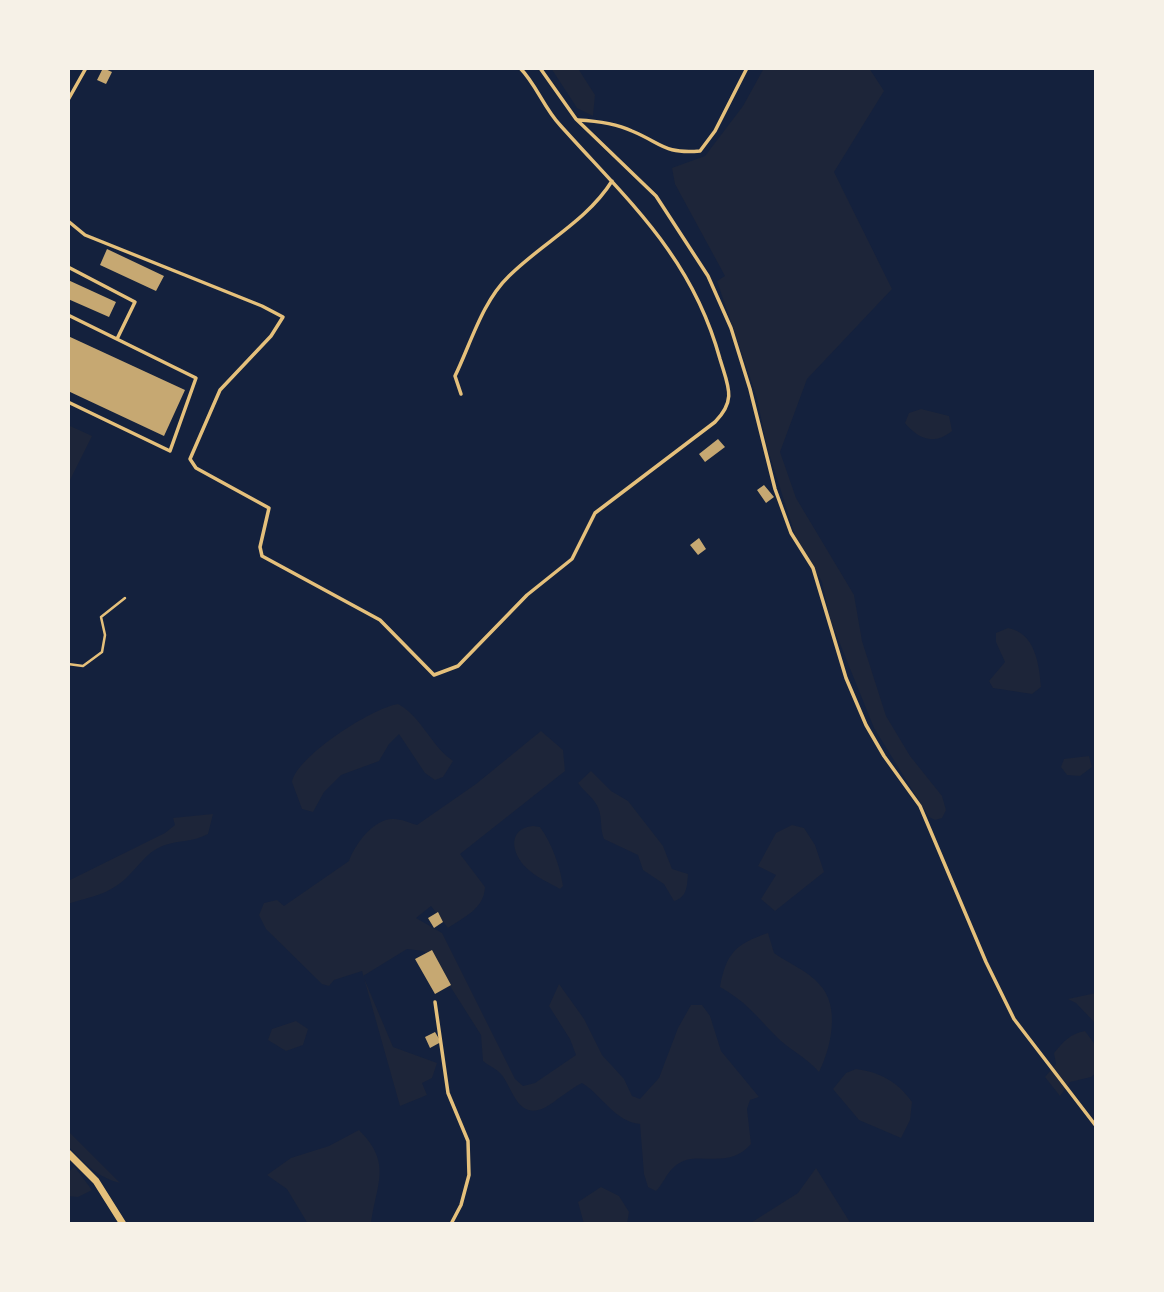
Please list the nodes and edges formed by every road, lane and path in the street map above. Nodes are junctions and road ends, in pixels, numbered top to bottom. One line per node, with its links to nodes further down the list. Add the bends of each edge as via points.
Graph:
1 (86, 68): 5 (lane)
2 (520, 68): 7 (lane, via 557,122)
3 (540, 68): 6 (lane)
4 (747, 68): 6 (lane, via 700,151 674,153 608,122)
5 (68, 100)
6 (576, 119): 17 (lane, via 656,196 708,276 731,328 775,489 791,533 813,569 846,678 866,725 920,806 1014,1019)
7 (612, 181): 8 (lane, via 648,219 696,292 730,393 727,409 595,513 572,559 527,596 458,666 434,675 380,620 262,556 269,508 196,468 190,459 220,390 283,317 85,235); 12 (lane, via 601,199 508,277 488,303 455,376)
8 (68, 221)
9 (68, 267): 11 (lane, via 135,302)
10 (68, 315): 11 (lane)
11 (117, 339): 13 (lane, via 196,378 170,451)
12 (461, 394)
13 (68, 402)
14 (125, 598): 15 (path, via 101,617 102,652 83,666)
15 (68, 664)
16 (435, 1002): 20 (lane, via 448,1093 468,1141 469,1175)
17 (1096, 1126)
18 (68, 1153): 19 (street, via 96,1181)
19 (123, 1224)
20 (451, 1224)

